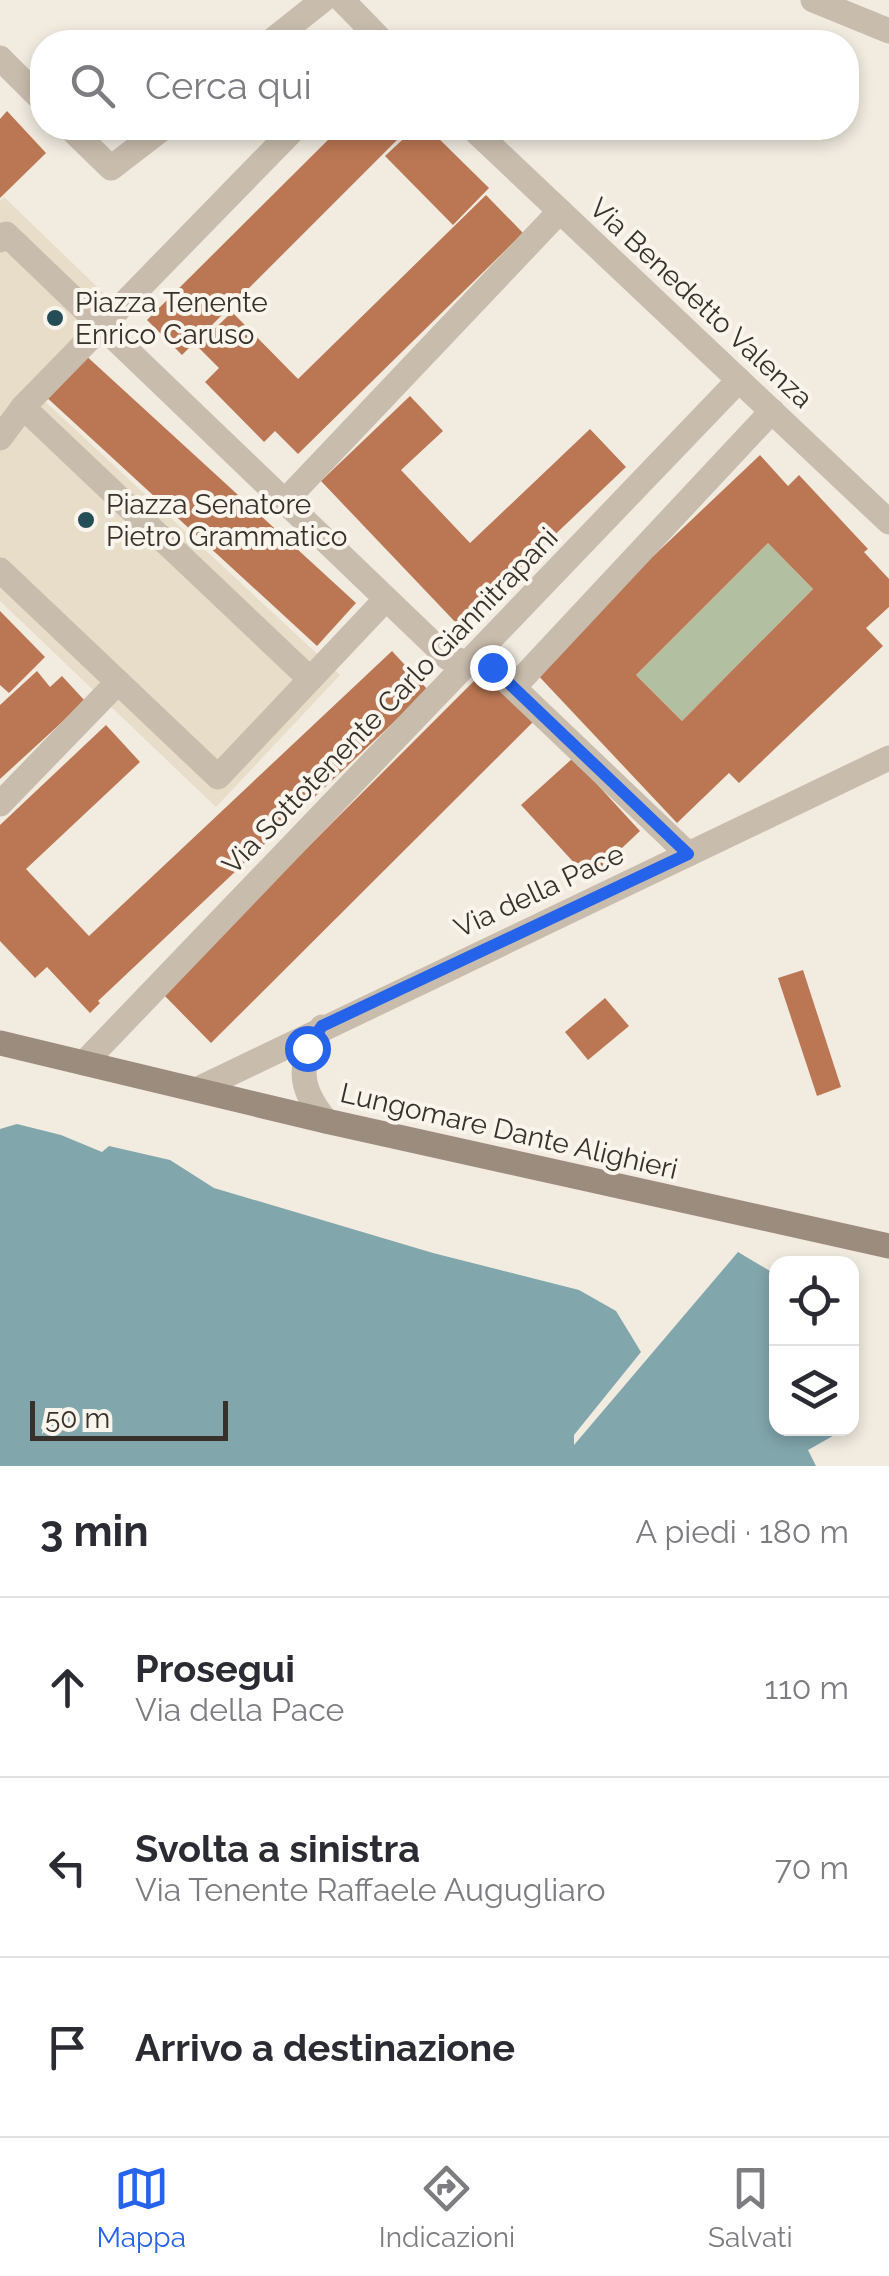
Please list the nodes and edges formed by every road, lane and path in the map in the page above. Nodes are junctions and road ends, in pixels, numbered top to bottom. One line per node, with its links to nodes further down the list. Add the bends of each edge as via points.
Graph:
1 (323, 0): 4 (street)
2 (342, 0): 5 (street)
3 (813, 0): 6 (street)
4 (285, 30)
5 (370, 30)
6 (889, 31)
7 (0, 58): 8 (street)
8 (30, 88)
9 (83, 140): 10 (street, via 112,168)
10 (148, 140)
11 (283, 140): 15 (street)
12 (485, 140): 13 (street, Via Benedetto Valenza)
13 (560, 212): 16 (street, Via Benedetto Valenza); 20 (street)
14 (0, 240): 15 (street, via 6,234)
15 (102, 328): 17 (street); 20 (street)
16 (739, 380): 18 (street, Via Benedetto Valenza); 24 (street, Via Sottotenente Carlo Giannitrapani)
17 (23, 408): 19 (street); 25 (street)
18 (772, 411): 21 (street, Via Benedetto Valenza); 26 (street)
19 (0, 438)
20 (284, 502): 23 (street)
21 (889, 522)
22 (0, 570): 27 (street)
23 (386, 600): 24 (street, via 448,658); 25 (street)
24 (470, 662): 26 (street, via 492,667); 33 (street, Via Sottotenente Carlo Giannitrapani)
25 (310, 679): 27 (street, via 218,777)
26 (515, 686): 30 (street)
27 (110, 690): 29 (street)
28 (889, 758): 30 (street, Via della Pace)
29 (0, 804)
30 (688, 854): 31 (street, Via della Pace)
31 (322, 1026): 34 (street, Via della Pace); 35 (street, via 307,1048 303,1075 310,1101)
32 (0, 1043): 33 (main road, Lungomare Dante Alighieri)
33 (84, 1064): 34 (main road, Lungomare Dante Alighieri)
34 (198, 1088): 35 (main road, Lungomare Dante Alighieri)
35 (326, 1121): 36 (main road, Lungomare Dante Alighieri)
36 (889, 1246)

